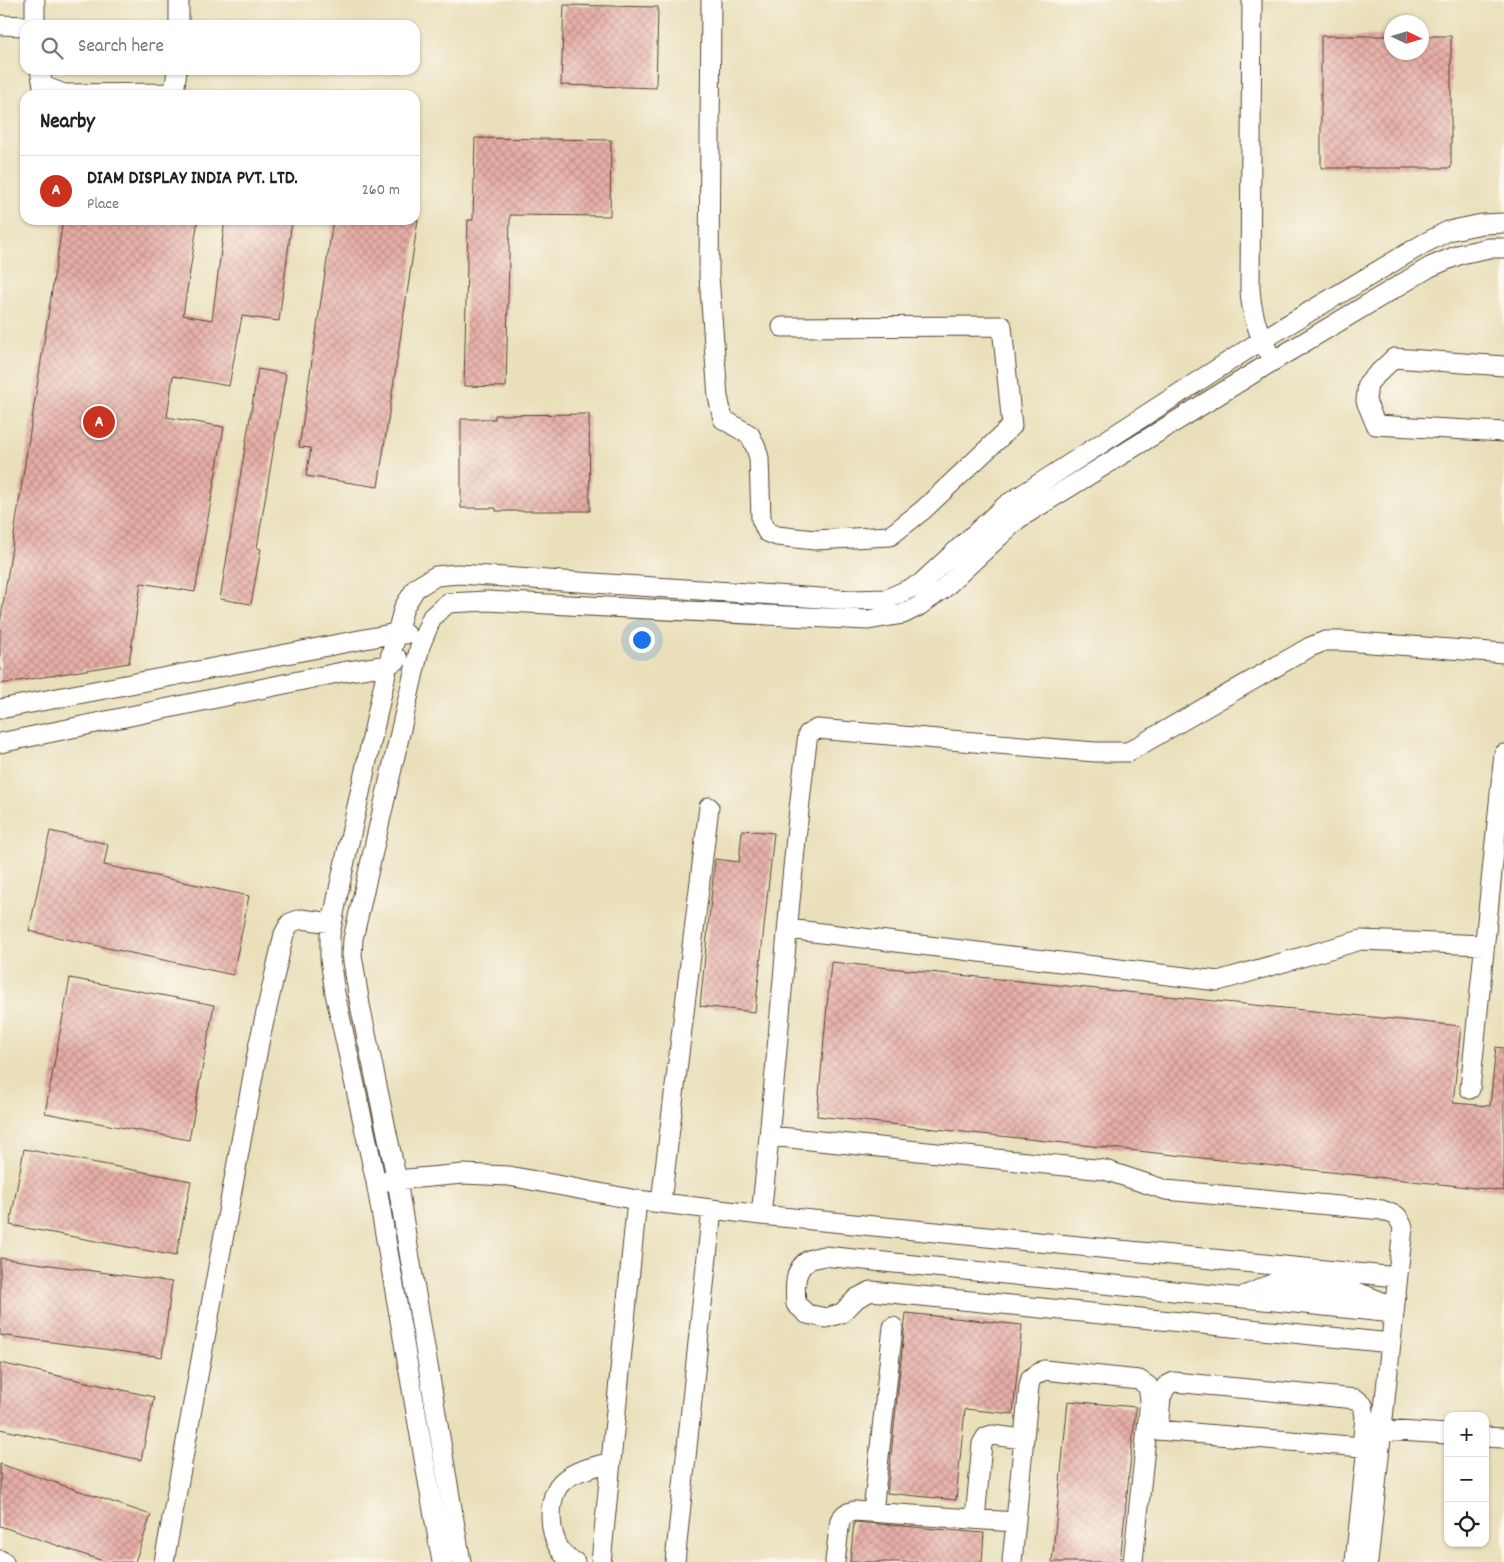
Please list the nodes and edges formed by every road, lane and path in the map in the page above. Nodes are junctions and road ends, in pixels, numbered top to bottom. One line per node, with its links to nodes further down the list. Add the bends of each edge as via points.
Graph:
1 (35, 0): 5 (street)
2 (179, 0): 6 (street)
3 (711, 0): 15 (street, via 709,276 718,397 723,419 750,435 756,448 761,519 766,532 815,540 890,536 923,510 1012,426 1002,326)
4 (1252, 0): 16 (street, via 1249,276 1251,304)
5 (35, 20)
6 (179, 20)
7 (0, 25): 8 (street)
8 (20, 26)
9 (41, 75): 11 (street, via 43,86)
10 (176, 75): 12 (street)
11 (54, 90)
12 (174, 90)
13 (1504, 223): 16 (street, via 1448,231)
14 (1504, 248): 17 (street, via 1461,254 1430,267)
15 (782, 327)
16 (1262, 340): 17 (street); 20 (street, via 1006,505 920,584 887,599 851,600 458,574 436,576 416,588 404,607)
17 (1273, 361): 21 (street, via 1018,519 942,590 903,614 868,620 497,602 448,603 432,617)
18 (1504, 366): 19 (street, via 1394,358 1368,383 1366,401 1376,425)
19 (1504, 432)
20 (396, 633): 21 (street); 23 (street); 24 (street)
21 (422, 641): 23 (street); 34 (street, via 352,955)
22 (1504, 653): 30 (street, via 1325,641 1128,752 817,729 808,734)
23 (388, 665): 25 (street); 29 (street)
24 (0, 709)
25 (0, 744)
26 (1504, 754): 27 (street)
27 (1502, 792): 31 (street)
28 (709, 807): 37 (street)
29 (332, 924): 35 (street, via 330,959 335,993); 58 (street, via 302,920 290,923 284,934 257,1052)
30 (788, 929): 31 (street, via 1218,981 1361,940); 33 (street)
31 (1484, 945): 32 (street)
32 (1470, 1089)
33 (770, 1136): 39 (street); 40 (street, via 1105,1170 1166,1190 1382,1210 1397,1216 1403,1227)
34 (397, 1181): 35 (street); 36 (street, via 463,1174 509,1176); 60 (street)
35 (376, 1182): 59 (street)
36 (637, 1200): 37 (street); 52 (street)
37 (661, 1202): 38 (street)
38 (712, 1209): 39 (street); 63 (street)
39 (761, 1215): 40 (street)
40 (1398, 1276): 42 (street)
41 (1206, 1294): 42 (street); 43 (street); 43 (street, via 824,1256 809,1260 799,1270 795,1286 796,1304 807,1314 826,1318 842,1313 857,1298 871,1291)
42 (1394, 1313): 45 (street)
43 (1203, 1324): 45 (street)
44 (893, 1327): 53 (street)
45 (1391, 1343): 51 (street)
46 (1157, 1430): 51 (street); 51 (street, via 1161,1398 1166,1386 1174,1382 1356,1400 1363,1405); 67 (street)
47 (1444, 1434): 51 (street)
48 (1489, 1437): 49 (street)
49 (1503, 1438)
50 (1023, 1439): 54 (street, via 986,1437 982,1444); 55 (street); 66 (street, via 1031,1378 1044,1370 1139,1380 1148,1386 1150,1400)
51 (1373, 1442): 68 (street); 69 (street)
52 (611, 1462): 61 (street, via 577,1472 561,1484 554,1496 552,1524 556,1544); 62 (street)
53 (873, 1512): 54 (street); 64 (street, via 854,1510 840,1520)
54 (975, 1519): 55 (street)
55 (1015, 1522): 65 (street)
56 (0, 1560): 57 (street)
57 (4, 1562)
58 (164, 1562)
59 (442, 1562)
60 (461, 1562)
61 (575, 1562)
62 (601, 1562)
63 (675, 1562)
64 (835, 1562)
65 (1012, 1562)
66 (1134, 1562)
67 (1143, 1562)
68 (1355, 1562)
69 (1368, 1562)

